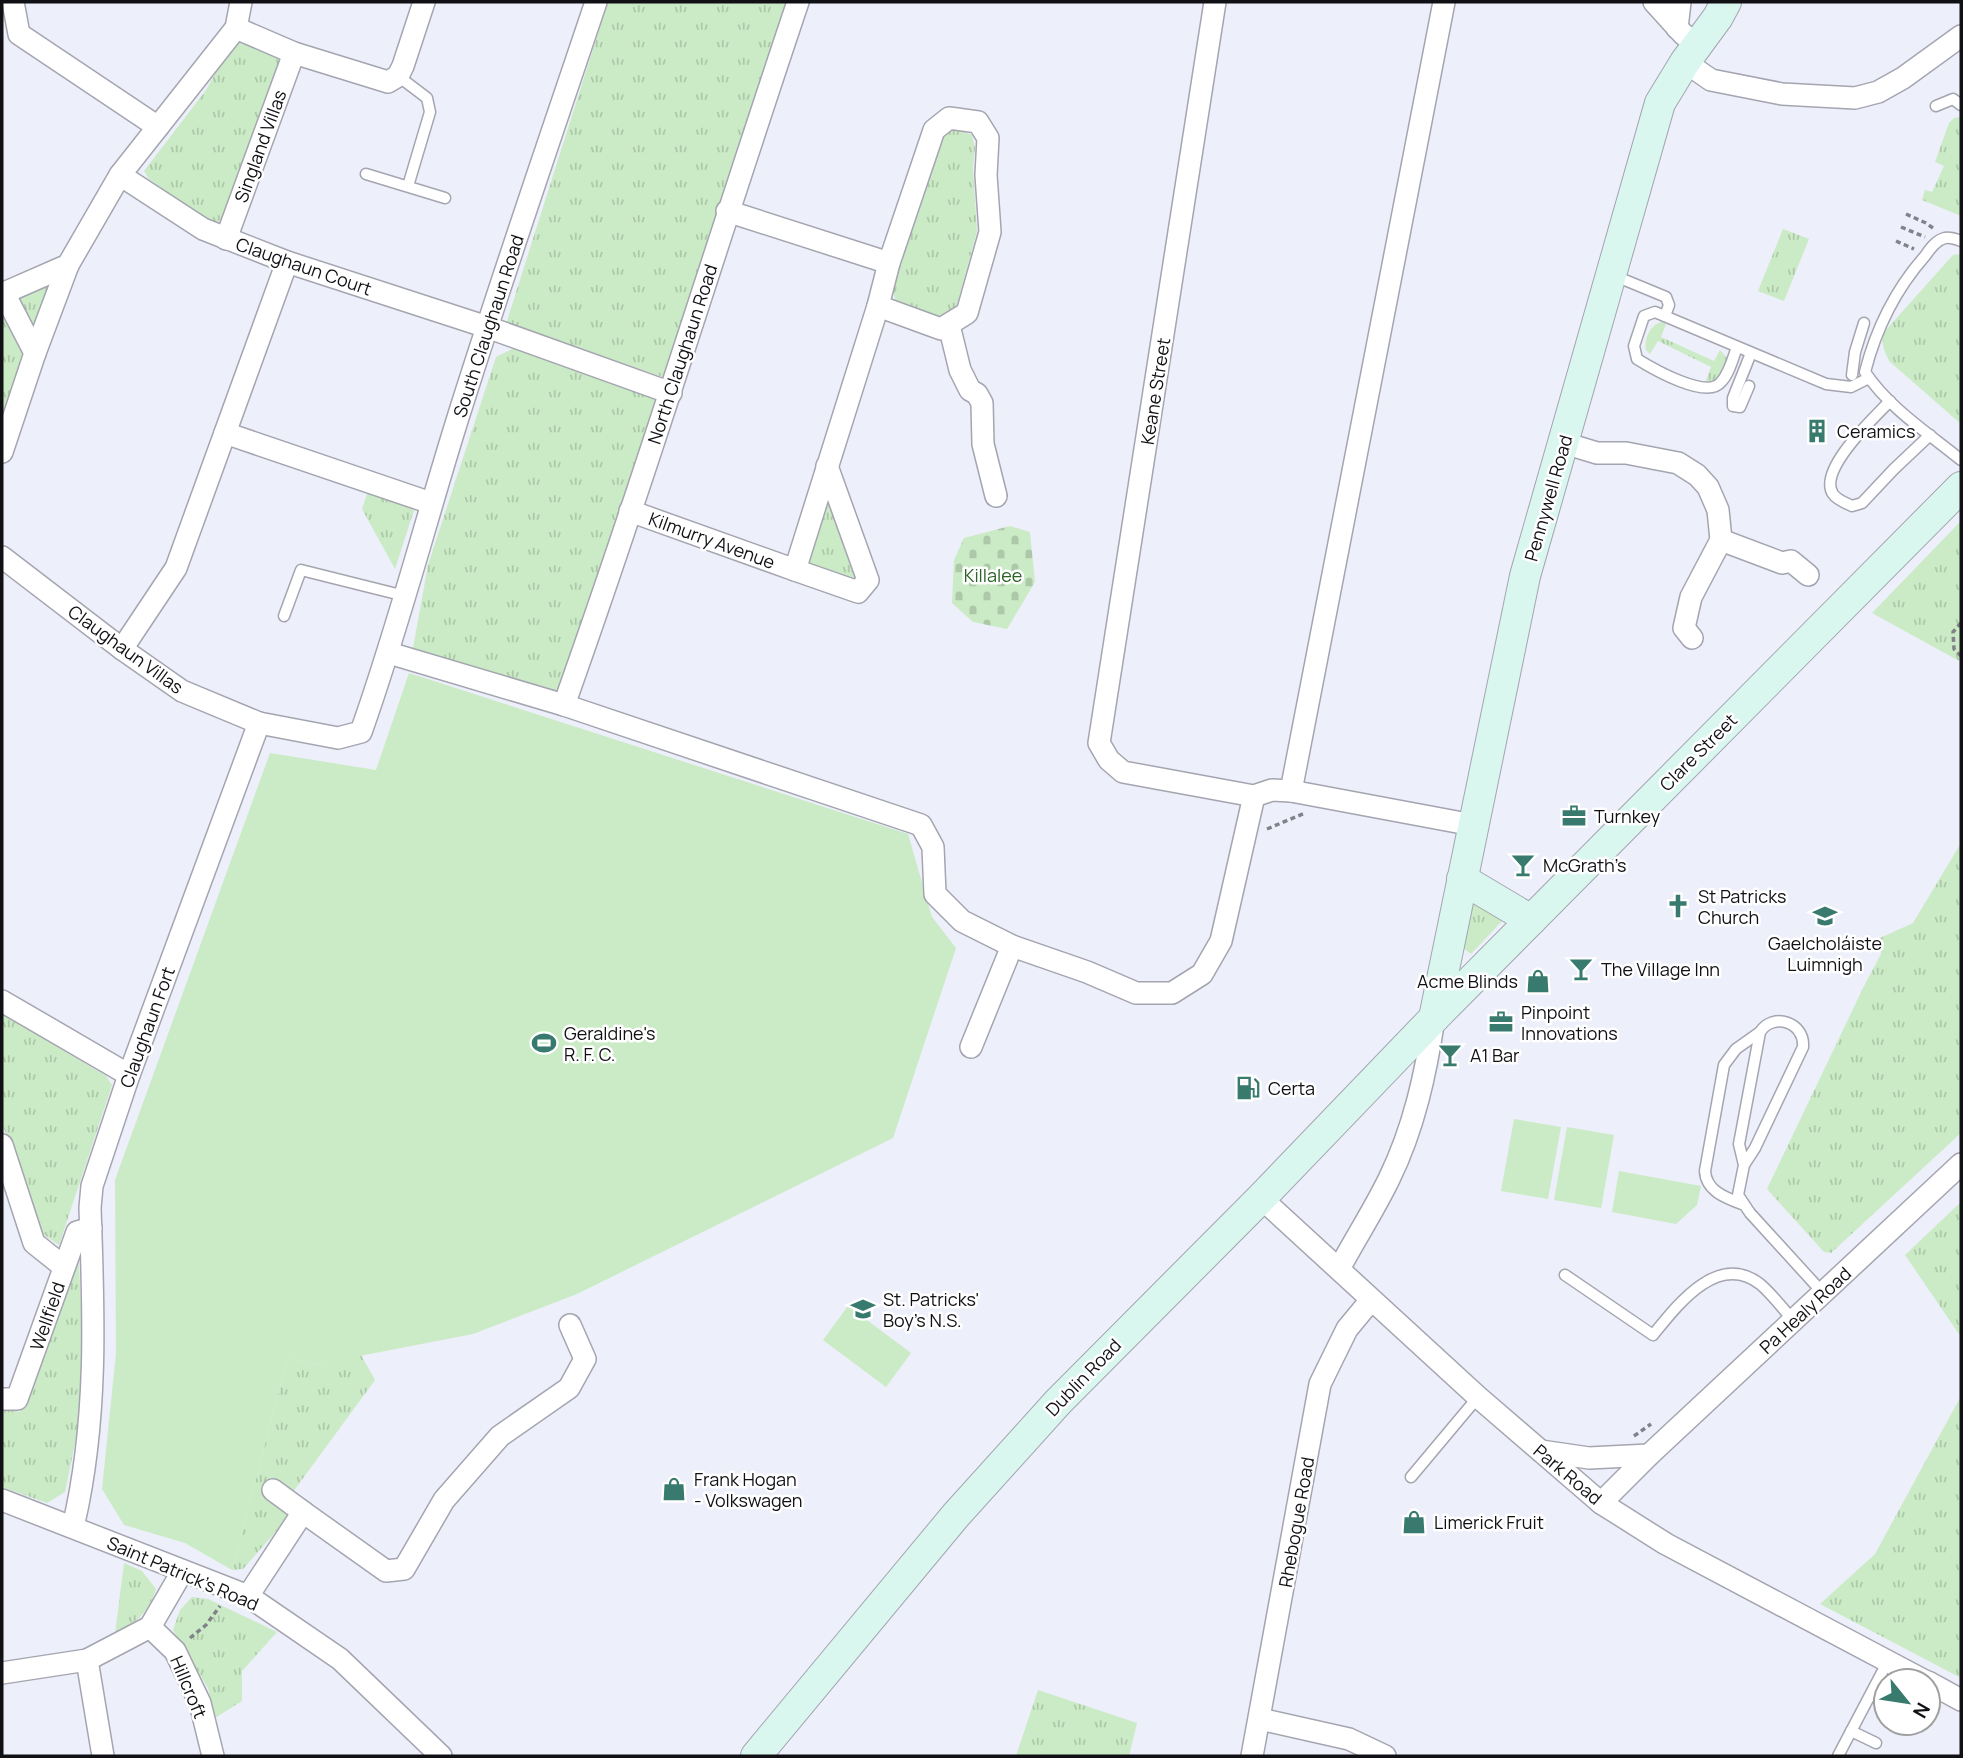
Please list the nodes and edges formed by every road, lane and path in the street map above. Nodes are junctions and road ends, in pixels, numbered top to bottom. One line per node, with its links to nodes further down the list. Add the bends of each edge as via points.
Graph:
1 (13, 2): 12 (street)
2 (240, 2): 11 (street)
3 (424, 2): 16 (street)
4 (596, 2): 42 (street, South Claughaun Road)
5 (798, 2): 24 (street, North Claughaun Road)
6 (1215, 2): 75 (street, Keane Street, via 1099,743 1123,772)
7 (1444, 2): 74 (street)
8 (1654, 2): 14 (street)
9 (1680, 2): 14 (street)
10 (1726, 2): 14 (main road, Pennywell Road, via 1718,17)
11 (236, 28): 15 (street); 19 (street)
12 (11, 32): 19 (street)
13 (1961, 36): 14 (street, via 1903,78 1855,98 1782,94 1711,80)
14 (1687, 45): 36 (main road, Pennywell Road, via 1660,103)
15 (294, 53): 16 (street, via 388,82); 29 (street, Singland Villas)
16 (398, 76): 22 (lane, via 427,98 430,112)
17 (1961, 105): 18 (lane, via 1953,99)
18 (1936, 106)
19 (158, 127): 21 (street)
20 (366, 174): 22 (lane)
21 (120, 175): 29 (street, Claughaun Court); 35 (street)
22 (408, 186): 23 (lane)
23 (445, 198)
24 (727, 211): 34 (street); 49 (street, North Claughaun Road)
25 (1906, 214): 26 (path)
26 (1926, 223)
27 (1901, 227): 28 (path)
28 (1921, 236)
29 (226, 239): 33 (street, Claughaun Court)
30 (1896, 241): 32 (path)
31 (1961, 241): 47 (lane, via 1945,238 1936,242 1913,269 1891,302 1872,346 1865,372)
32 (1916, 249)
33 (287, 262): 42 (street, Claughaun Court); 51 (street)
34 (889, 263): 38 (street, Kilmurry Avenue); 41 (street, Kilmurry Avenue, via 934,130 950,118 978,122 988,138 990,232 967,313)
35 (68, 265): 37 (street); 44 (street)
36 (1612, 275): 39 (lane, via 1666,297); 53 (main road, Pennywell Road)
37 (3, 295): 44 (street)
38 (878, 306): 41 (street, via 941,329); 56 (street, Kilmurry Avenue)
39 (1665, 316): 43 (lane); 43 (lane, via 1655,312 1644,316 1638,330 1637,359 1650,366 1712,389 1721,383)
40 (1864, 323): 46 (lane)
41 (949, 325): 58 (street, via 960,370 982,403 983,444)
42 (487, 327): 49 (street, Claughaun Court); 59 (street, South Claughaun Road)
43 (1737, 348): 45 (lane)
44 (35, 353): 54 (street)
45 (1751, 353): 47 (lane, via 1826,384 1851,387); 48 (lane, via 1733,406 1740,407)
46 (1852, 374)
47 (1869, 378): 50 (lane)
48 (1749, 386)
49 (671, 393): 60 (street, North Claughaun Road)
50 (1890, 401): 52 (lane); 52 (lane, via 1848,446 1832,477 1834,495 1852,506 1862,503)
51 (225, 433): 59 (street); 69 (street, via 176,568)
52 (1930, 435): 55 (lane)
53 (1564, 443): 61 (street, via 1597,453 1626,453 1678,463 1708,487 1718,510); 77 (main road, Pennywell Road, via 1525,576)
54 (2, 452)
55 (1961, 460)
56 (827, 466): 63 (street, Kilmurry Avenue); 63 (street, Kilmurry Avenue, via 868,580 858,592)
57 (1961, 487): 80 (main road, Clare Street)
58 (996, 496)
59 (431, 503): 65 (street, South Claughaun Road)
60 (630, 511): 63 (street, Kilmurry Avenue); 72 (street, North Claughaun Road)
61 (1721, 540): 64 (street, via 1782,563 1791,561); 68 (street, via 1691,597 1684,628)
62 (2, 557): 69 (street, Claughaun Villas)
63 (794, 570)
64 (1808, 575)
65 (405, 596): 66 (lane, via 301,570); 70 (street, South Claughaun Road)
66 (284, 617)
67 (1961, 623): 71 (path, via 1953,632 1954,649)
68 (1692, 638)
69 (122, 649): 73 (street, Claughaun Villas, via 182,691)
70 (389, 653): 72 (street); 73 (street, via 361,732 338,738)
71 (1961, 656)
72 (564, 705): 81 (street, via 921,825 933,847 935,894 962,921)
73 (259, 723): 86 (street, Claughaun Fort)
74 (1291, 791): 75 (street, via 1272,790); 76 (street)
75 (1254, 796): 78 (street)
76 (1322, 797): 77 (street); 78 (path, via 1311,810 1263,830)
77 (1473, 825): 79 (main road, Pennywell Road)
78 (1248, 828): 81 (street, via 1221,941 1202,974 1172,993 1136,993)
79 (1462, 879): 80 (main road); 83 (main road, Pennywell Road)
80 (1531, 920): 83 (main road, Clare Street)
81 (1012, 946): 85 (street)
82 (2, 1001): 86 (street)
83 (1434, 1018): 90 (main road, Dublin Road); 94 (street, via 1411,1123 1389,1178)
84 (1760, 1032): 89 (lane, via 1739,1144); 89 (lane, via 1770,1023 1789,1023 1801,1031 1803,1047); 91 (lane, via 1736,1049 1724,1065 1705,1171 1717,1194)
85 (971, 1047)
86 (129, 1075): 92 (street, Claughaun Fort, via 92,1186)
87 (2, 1145): 93 (street, via 34,1243)
88 (1961, 1164): 96 (street, Pa Healy Road)
89 (1744, 1165): 91 (lane, via 1738,1195)
90 (1261, 1198): 94 (street, Park Road); 128 (main road, Dublin Road, via 1058,1402 956,1515)
91 (1742, 1204): 96 (lane)
92 (91, 1228): 93 (street, Wellfield, via 77,1231); 111 (street, Claughaun Fort, via 94,1373)
93 (64, 1267): 101 (street, Wellfield, via 18,1399)
94 (1339, 1269): 97 (street, Park Road)
95 (1565, 1275): 98 (lane, via 1653,1335 1705,1281 1733,1275 1758,1283)
96 (1823, 1293): 98 (street, Pa Healy Road)
97 (1371, 1300): 100 (street, Park Road); 122 (street, Rhebogue Road, via 1347,1329 1320,1384)
98 (1793, 1320): 105 (street, Pa Healy Road)
99 (570, 1325): 110 (street, via 585,1359 569,1388 500,1436 444,1500 404,1569 386,1571)
100 (1478, 1397): 104 (street, Park Road); 106 (lane)
101 (2, 1399)
102 (1652, 1423): 103 (path)
103 (1632, 1438)
104 (1541, 1451): 105 (street, via 1589,1458); 109 (street, Park Road)
105 (1649, 1455): 109 (street, Pa Healy Road)
106 (1411, 1477)
107 (273, 1490): 110 (street)
108 (2, 1500): 111 (street, Saint Patrick's Road)
109 (1601, 1503): 117 (street, Park Road, via 1666,1545)
110 (303, 1512): 113 (street)
111 (73, 1527): 112 (street, Saint Patrick's Road)
112 (182, 1572): 113 (street, Saint Patrick's Road); 114 (street)
113 (240, 1593): 115 (path); 127 (street, Saint Patrick's Road, via 340,1659)
114 (150, 1627): 115 (street, Hillcroft); 116 (street)
115 (175, 1651): 126 (street, Hillcroft, via 200,1703)
116 (87, 1660): 119 (street); 125 (street)
117 (1888, 1661): 118 (street, Park Road); 123 (lane)
118 (1899, 1667)
119 (2, 1673)
120 (1942, 1690): 121 (street, Park Road)
121 (1961, 1700)
122 (1260, 1719): 129 (street, Rhebogue Road); 130 (street, via 1349,1739)
123 (1851, 1731): 124 (lane); 131 (lane)
124 (1876, 1743)
125 (103, 1756)
126 (213, 1756)
127 (441, 1756)
128 (756, 1756)
129 (1252, 1756)
130 (1385, 1756)
131 (1838, 1756)

